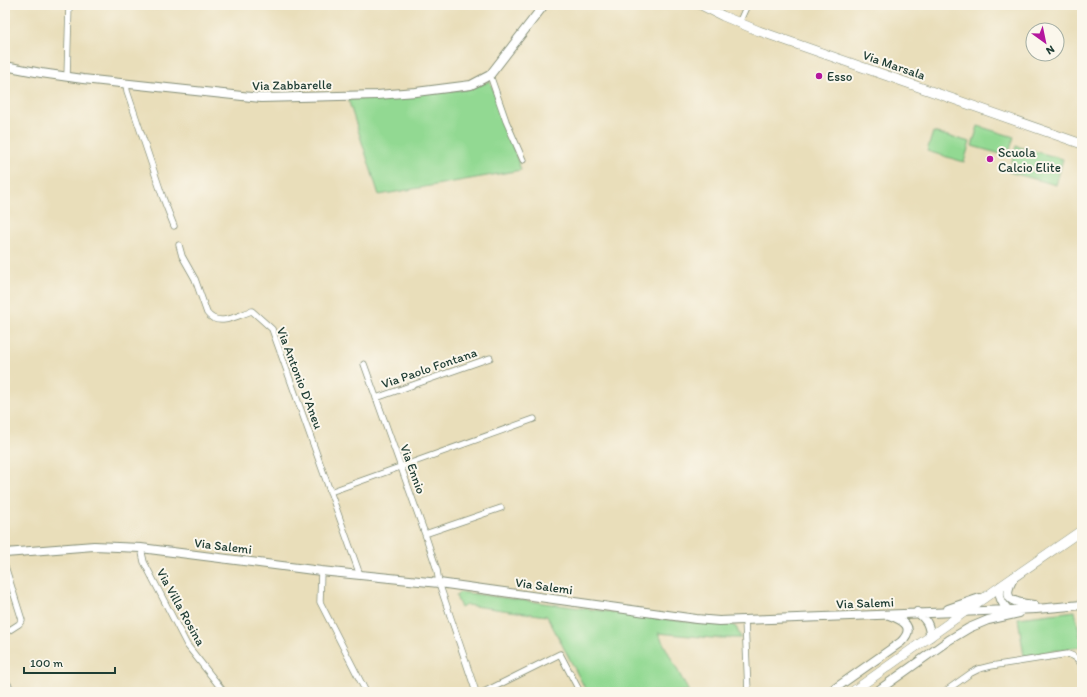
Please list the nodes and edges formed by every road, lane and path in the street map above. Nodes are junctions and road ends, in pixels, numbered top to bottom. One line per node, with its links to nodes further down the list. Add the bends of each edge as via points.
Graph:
1 (69, 5): 8 (street)
2 (544, 5): 7 (street, Via Zabbarelle)
3 (747, 5): 5 (street)
4 (703, 6): 5 (main road, Via Marsala)
5 (739, 23): 10 (main road, Via Marsala)
6 (5, 66): 8 (street, Via Zabbarelle)
7 (490, 75): 9 (street, Via Zabbarelle, via 470,85 416,92 261,98); 11 (street)
8 (68, 77): 9 (street, Via Zabbarelle)
9 (126, 84): 12 (street)
10 (1082, 144)
11 (523, 160)
12 (174, 226)
13 (179, 245): 19 (street, Via Antonio D'Aneu, via 210,317 223,320 252,311 272,329)
14 (490, 358): 16 (street, Via Paolo Fontana)
15 (364, 364): 16 (street, Via Ennio)
16 (376, 398): 18 (street, Via Ennio)
17 (534, 419): 18 (street)
18 (401, 467): 19 (street); 22 (street, Via Ennio)
19 (330, 492): 27 (street, Via Antonio D'Aneu)
20 (501, 508): 22 (street)
21 (1082, 530): 28 (main road)
22 (425, 534): 29 (street, Via Ennio)
23 (141, 548): 24 (street, Via Salemi, via 94,546); 26 (street, Via Salemi); 45 (street, Via Villa Rosina, via 144,562 187,645)
24 (5, 553)
25 (5, 566): 40 (street, via 22,620)
26 (321, 571): 27 (street, Via Salemi); 46 (street, via 320,602)
27 (360, 575): 29 (street, Via Salemi)
28 (1014, 576): 30 (main road); 32 (street, via 1008,590 1012,600)
29 (439, 583): 39 (street, Via Salemi, via 696,619); 47 (street, Via Ennio)
30 (997, 588): 34 (street, via 1001,601); 36 (street, via 961,605); 37 (main road)
31 (1082, 605): 32 (street, Via Salemi)
32 (1053, 607): 33 (street, Via Salemi)
33 (1036, 609): 34 (street, Via Salemi); 53 (street, via 988,620 969,628)
34 (1008, 610): 37 (street, Via Salemi)
35 (917, 612): 36 (street, Via Salemi); 38 (street, Via Salemi); 41 (street, via 926,619)
36 (934, 612): 37 (street, Via Salemi)
37 (966, 612): 41 (main road)
38 (886, 614): 39 (street, Via Salemi); 51 (street, via 905,624 906,636)
39 (745, 620): 50 (street)
40 (5, 633)
41 (930, 637): 52 (main road)
42 (1082, 666): 54 (street, via 1079,660 1068,654 991,666 971,673)
43 (5, 680): 44 (street)
44 (13, 692)
45 (224, 692)
46 (366, 692)
47 (476, 692)
48 (484, 692): 49 (street, via 560,654)
49 (580, 692)
50 (748, 692)
51 (830, 692)
52 (852, 692)
53 (876, 692)
54 (944, 692)

